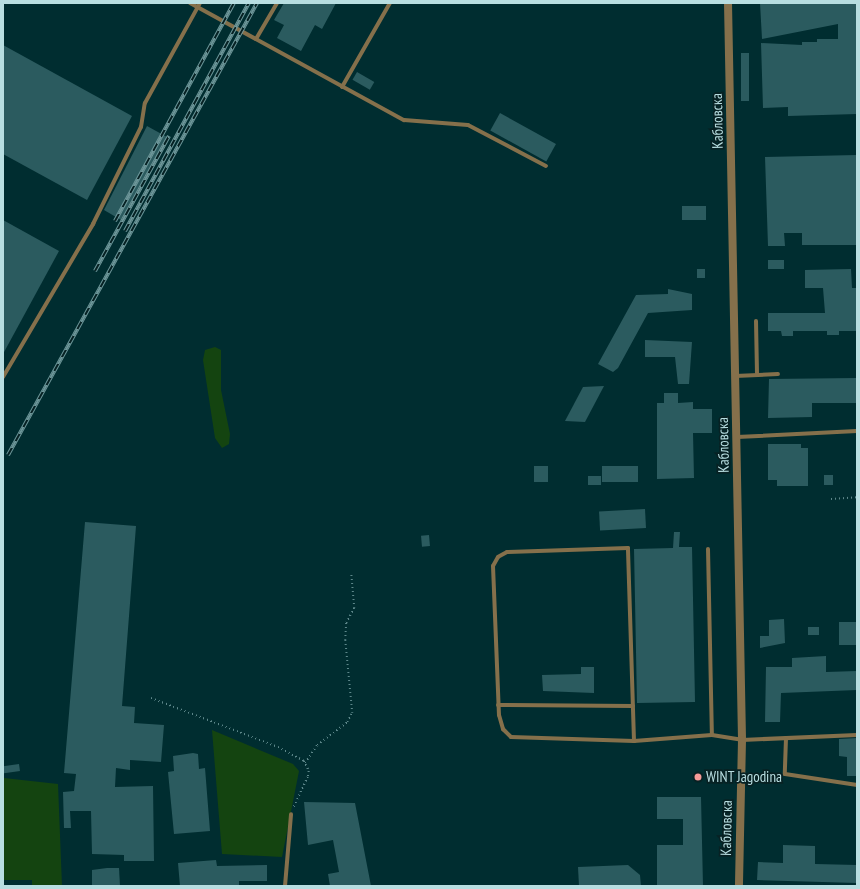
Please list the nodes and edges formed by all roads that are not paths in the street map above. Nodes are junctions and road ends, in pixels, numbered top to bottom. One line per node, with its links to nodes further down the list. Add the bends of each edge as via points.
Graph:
1 (190, 3): 5 (lane)
2 (277, 3): 6 (lane)
3 (390, 3): 7 (lane)
4 (728, 3): 12 (street, Кабловска)
5 (199, 5): 6 (lane); 13 (lane, via 146,103 140,127 93,224)
6 (256, 40): 7 (lane)
7 (342, 87): 8 (lane, via 404,120 468,125)
8 (546, 166)
9 (756, 321): 10 (lane)
10 (758, 374): 11 (lane); 12 (lane)
11 (778, 374)
12 (735, 376): 15 (street, Кабловска)
13 (3, 377)
14 (857, 431): 15 (lane)
15 (737, 437): 22 (street, Кабловска)
16 (708, 549): 19 (lane)
17 (498, 705): 18 (lane); 18 (lane, via 493,566 498,557 507,552 628,548); 23 (lane, via 503,729 520,740)
18 (633, 706): 23 (lane)
19 (712, 735): 22 (lane); 23 (lane)
20 (857, 735): 21 (lane)
21 (786, 738): 22 (lane); 24 (lane, via 785,774)
22 (742, 740): 27 (street, Кабловска)
23 (634, 741)
24 (857, 785)
25 (291, 814): 26 (lane)
26 (285, 886)
27 (739, 886)

